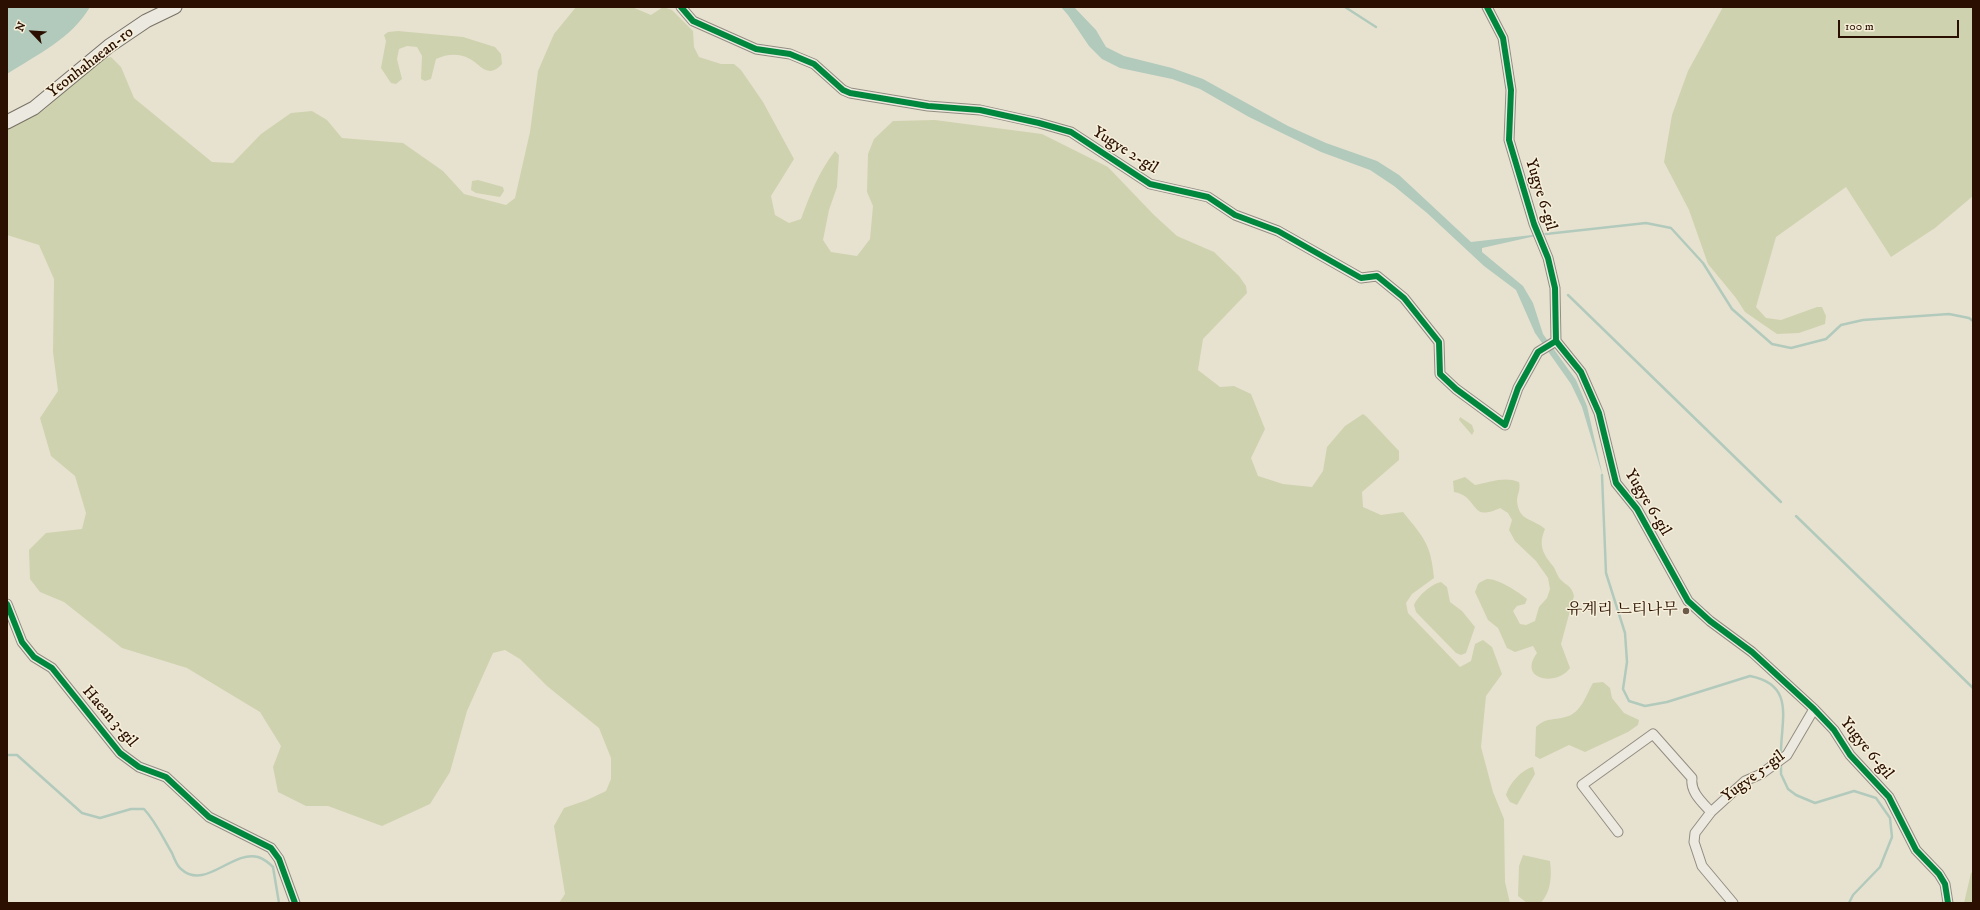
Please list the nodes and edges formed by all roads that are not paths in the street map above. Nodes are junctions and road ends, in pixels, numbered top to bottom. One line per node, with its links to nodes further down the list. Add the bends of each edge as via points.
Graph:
1 (176, 7): 4 (street, Yeonhahaean-ro, via 146,21 109,46 34,108)
2 (681, 7): 5 (street, Yugye 2-gil, via 693,21 756,49 790,54 814,64 850,94 928,106 980,110 1039,122 1071,132 1150,184 1208,197 1235,215 1278,231 1361,278 1377,276 1404,298 1439,342 1440,374 1505,425 1518,388 1538,352)
3 (1487, 7): 5 (street, Yugye 6-gil, via 1503,38 1511,90 1509,140 1534,224 1548,258 1555,288)
4 (7, 122)
5 (1556, 341): 7 (street, Yugye 6-gil, via 1581,372 1596,406 1616,483 1637,509 1688,601 1752,652)
6 (7, 604): 10 (street, Haean 3-gil, via 22,642 34,657 52,668 120,753 139,767 166,777 209,817 271,848 279,859)
7 (1814, 709): 8 (street, Yugye 5-gil, via 1787,755 1745,781); 12 (street, Yugye 6-gil, via 1834,730 1850,756 1889,797 1916,850 1945,884)
8 (1711, 812): 9 (street, via 1696,794 1691,785 1692,778 1653,734 1582,785); 11 (street, Yugye 5-gil, via 1695,833 1694,842 1702,866)
9 (1618, 832)
10 (295, 903)
11 (1733, 903)
12 (1948, 903)

